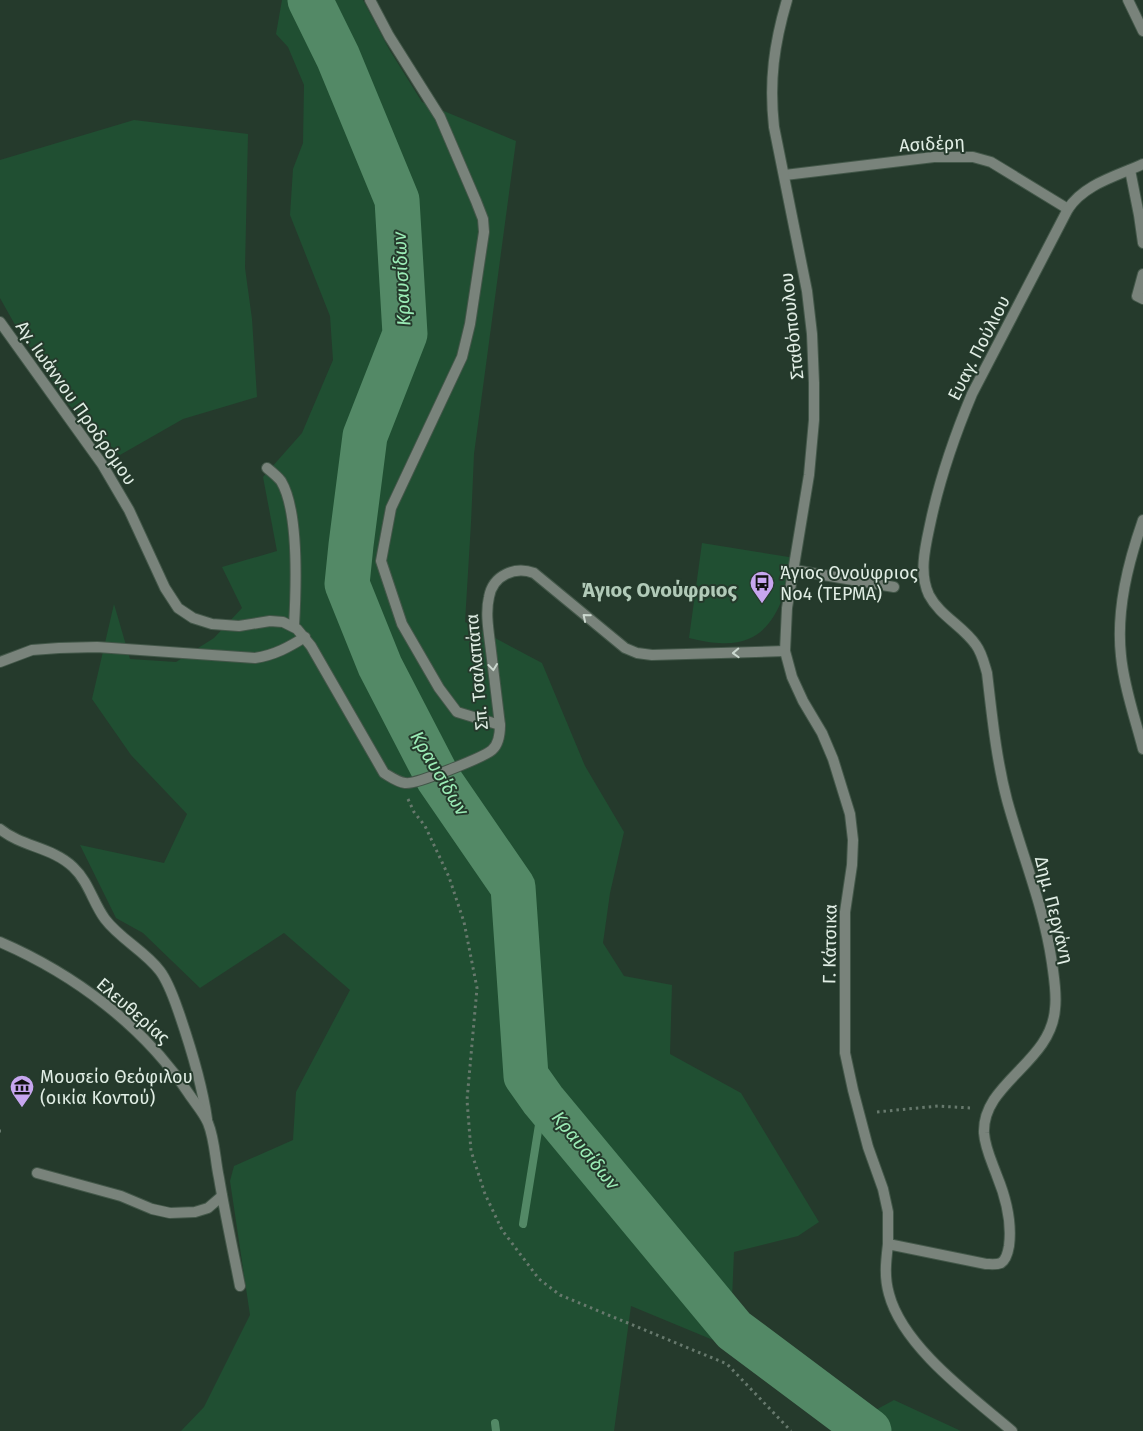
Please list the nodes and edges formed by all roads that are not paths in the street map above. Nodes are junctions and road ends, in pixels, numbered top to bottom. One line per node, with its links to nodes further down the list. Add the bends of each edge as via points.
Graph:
1 (370, 0): 22 (street, via 440,117 476,201 484,232 462,357 391,508 381,561 402,624 445,696 457,712)
2 (787, 0): 7 (street, Σταθόπουλου, via 772,72 774,127)
3 (1128, 0): 4 (street)
4 (1143, 31)
5 (1143, 164): 6 (street, Ευαγ. Πούλιου)
6 (1130, 170): 8 (street, Ευαγ. Πούλιου, via 1091,187); 9 (street)
7 (785, 175): 8 (street, Ασιδέρη, via 934,157 974,157 991,162); 15 (street, Σταθόπουλου, via 808,291 814,383 809,475)
8 (1068, 209): 17 (street, Ευαγ. Πούλιου, via 972,394 948,455 924,558 924,578)
9 (1143, 243)
10 (1143, 274): 11 (street, via 1137,296)
11 (1143, 299)
12 (0, 322): 18 (street, Αγ. Ιωάννου Προδρόμου, via 106,471 178,608 193,618 212,624 239,626 276,621)
13 (267, 468): 18 (street, via 281,482 291,516 296,584)
14 (1143, 520): 23 (street, via 1126,578 1120,628 1121,656)
15 (794, 570): 16 (street); 20 (street, Σταθόπουλου, via 787,608)
16 (894, 588)
17 (930, 595): 29 (street, Δημ. Περγάνη, via 936,606 968,636 983,657 1002,777 1050,944 1055,1009 1048,1036 1030,1061 995,1098 985,1123 986,1142 1009,1218 1008,1249 1004,1260 998,1264 986,1264)
18 (294, 626): 19 (street)
19 (305, 637): 21 (street, via 284,650 255,658 59,648 32,650); 22 (street, Σπ. Τσαλαπάτα, via 384,773 396,780 407,784 419,781 492,750 498,741)
20 (785, 651): 22 (street, Σπ. Τσαλαπάτα, one-way to 22, via 637,653 625,648 534,573 524,570 511,572 494,584 488,604); 29 (street, Γ. Κάτσικα, via 792,677 833,758 850,814 853,840 846,912 845,1053 868,1147 883,1189 888,1212)
21 (0, 662)
22 (500, 725)
23 (1143, 749)
24 (0, 829): 26 (street, via 55,854 74,868 108,924 161,972 190,1044)
25 (0, 942): 26 (street, Ελευθερίας, via 57,970 118,1016 168,1064)
26 (208, 1122): 28 (street, Ελευθερίας)
27 (37, 1173): 28 (street, via 170,1213 196,1212 208,1208)
28 (222, 1196): 30 (street, Ελευθερίας)
29 (888, 1244): 31 (street, Γ. Κάτσικα, via 887,1288 908,1333 960,1388)
30 (240, 1286)
31 (1012, 1431)

